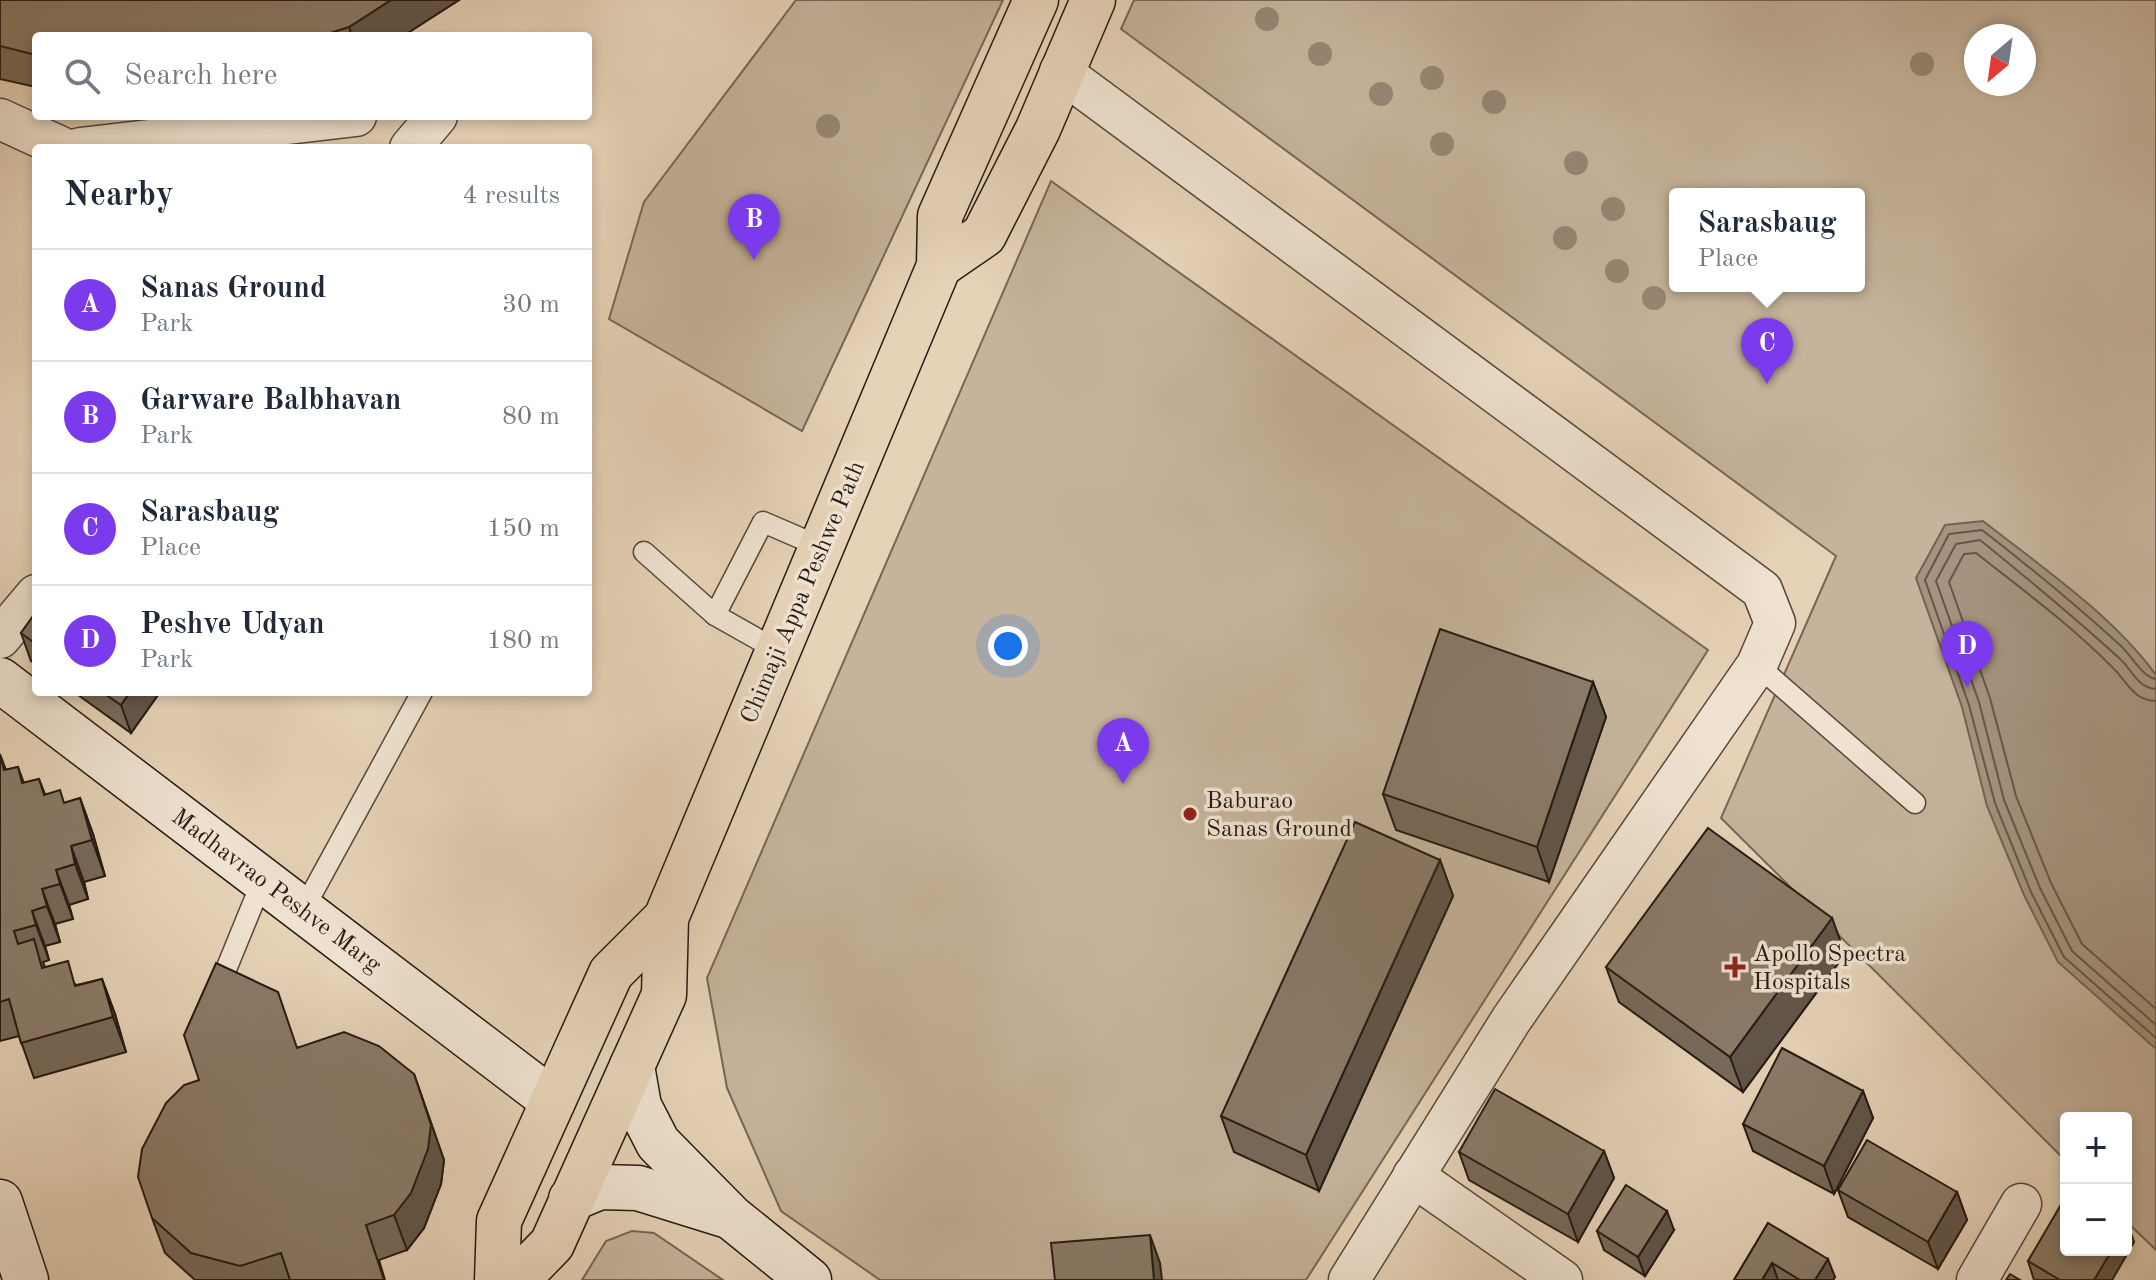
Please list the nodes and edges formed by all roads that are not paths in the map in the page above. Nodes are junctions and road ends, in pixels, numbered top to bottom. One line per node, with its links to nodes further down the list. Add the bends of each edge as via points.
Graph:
1 (1036, 0): 10 (highway, via 940,216)
2 (1093, 0): 3 (highway)
3 (1060, 71): 10 (highway, via 1038,129 984,235); 17 (street, via 1762,590 1775,623)
4 (0, 119): 7 (street)
5 (322, 120): 8 (street)
6 (434, 120): 9 (street)
7 (54, 144)
8 (114, 144)
9 (413, 144)
10 (939, 266): 11 (highway, Chimaji Appa Peshwe Path)
11 (821, 547): 14 (lane, via 763,522); 16 (highway, Chimaji Appa Peshwe Path)
12 (644, 552): 14 (lane)
13 (32, 600): 15 (street)
14 (715, 615): 16 (lane)
15 (0, 638)
16 (777, 650): 23 (highway, Chimaji Appa Peshwe Path)
17 (1757, 665): 20 (lane); 27 (street, via 1511,1020)
18 (0, 680): 21 (street, Madhavrao Peshve Marg)
19 (420, 696): 22 (lane)
20 (1915, 803)
21 (263, 879): 22 (street, Madhavrao Peshve Marg); 24 (lane)
22 (303, 910): 26 (street, Madhavrao Peshve Marg)
23 (666, 918): 25 (highway, Chimaji Appa Peshwe Path, via 664,995); 26 (highway, Chimaji Appa Peshwe Path, via 611,973)
24 (208, 1012)
25 (632, 1066): 28 (highway, Chimaji Appa Peshwe Path); 31 (street, via 639,1106 658,1143)
26 (553, 1101): 33 (highway, Chimaji Appa Peshwe Path, via 499,1221)
27 (1413, 1176): 36 (street); 37 (street)
28 (571, 1199): 31 (street, via 600,1187 638,1188); 34 (highway, Chimaji Appa Peshwe Path, via 552,1244)
29 (0, 1202): 32 (street)
30 (2021, 1204): 38 (street)
31 (731, 1217): 35 (street)
32 (26, 1280)
33 (497, 1280)
34 (517, 1280)
35 (809, 1280)
36 (1349, 1280)
37 (1562, 1280)
38 (1977, 1280)

